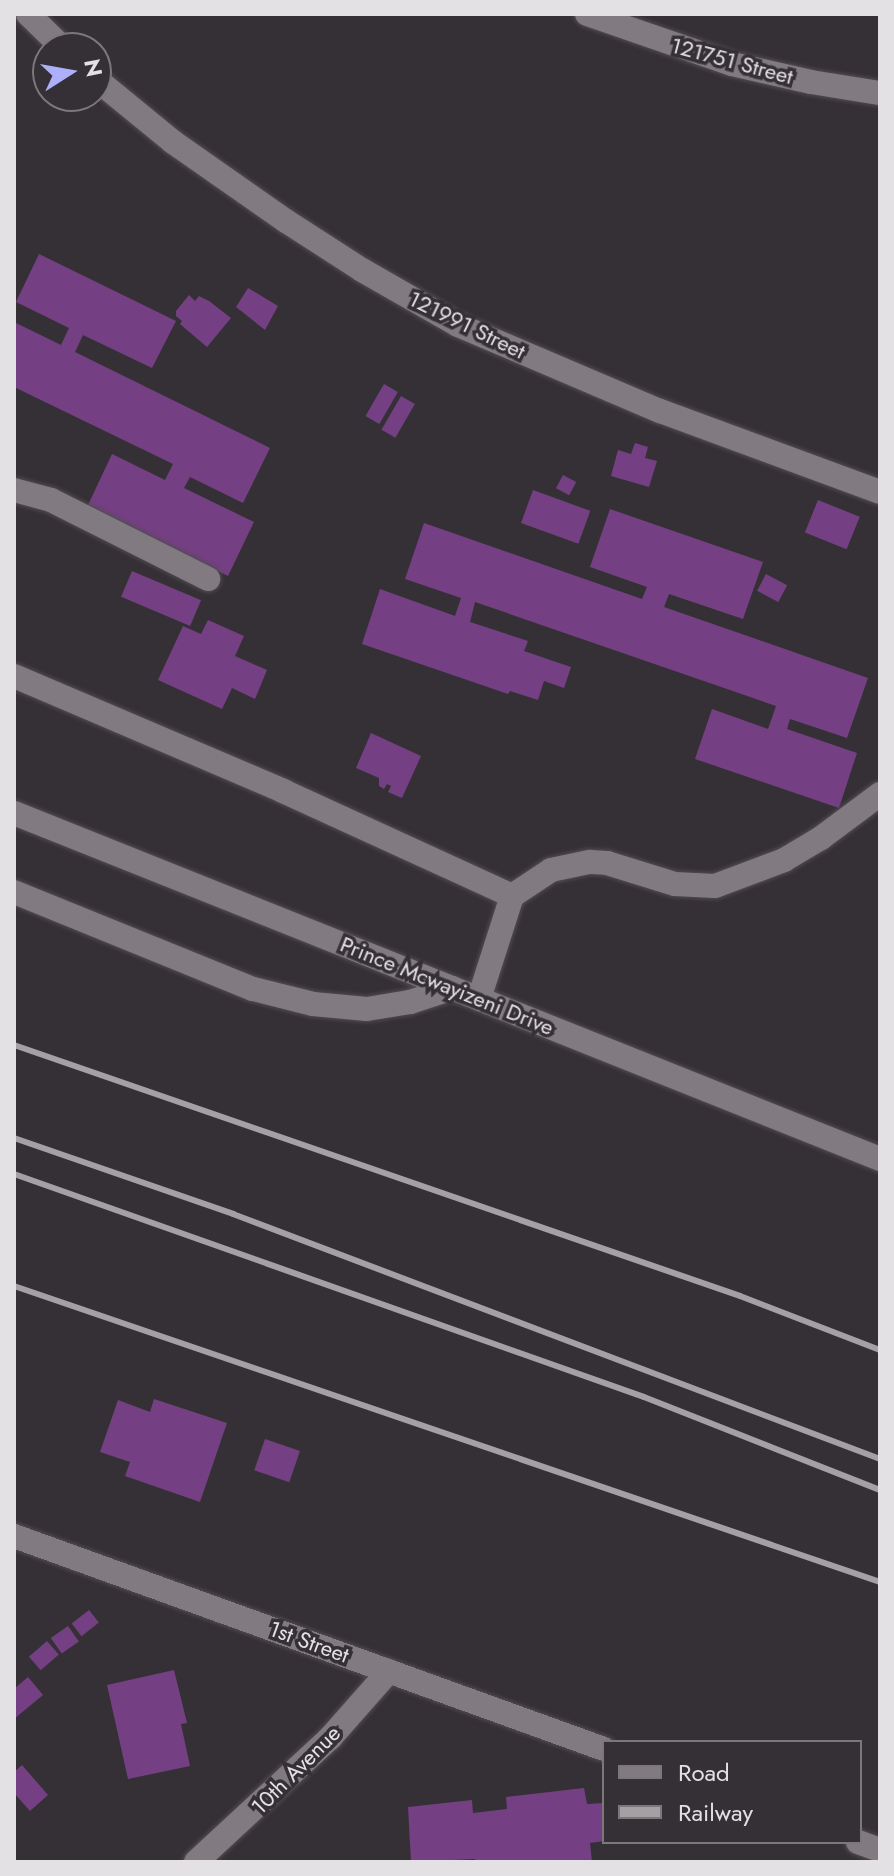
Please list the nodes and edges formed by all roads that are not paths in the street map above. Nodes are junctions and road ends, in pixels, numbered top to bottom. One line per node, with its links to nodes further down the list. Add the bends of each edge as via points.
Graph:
1 (28, 14): 3 (street)
2 (587, 14): 5 (street, 121751 Street, via 732,64)
3 (47, 32)
4 (112, 92): 7 (street, 121991 Street, via 286,221 458,325 660,411)
5 (880, 93)
6 (14, 490): 8 (street, via 51,500)
7 (880, 492)
8 (208, 579)
9 (14, 676): 13 (street)
10 (880, 794): 13 (street, via 784,860 715,886 675,884 590,862 551,870)
11 (14, 813): 14 (street, Prince Mcwayizeni Drive)
12 (14, 892): 14 (street, via 253,989 313,1004 367,1009)
13 (512, 896): 15 (street)
14 (453, 988): 15 (street, Prince Mcwayizeni Drive)
15 (479, 999): 16 (street, Prince Mcwayizeni Drive)
16 (879, 1157)
17 (14, 1536): 18 (street, 1st Street)
18 (389, 1671): 19 (street, 1st Street); 20 (street, 10th Avenue, via 330,1738)
19 (602, 1748)
20 (196, 1862)

